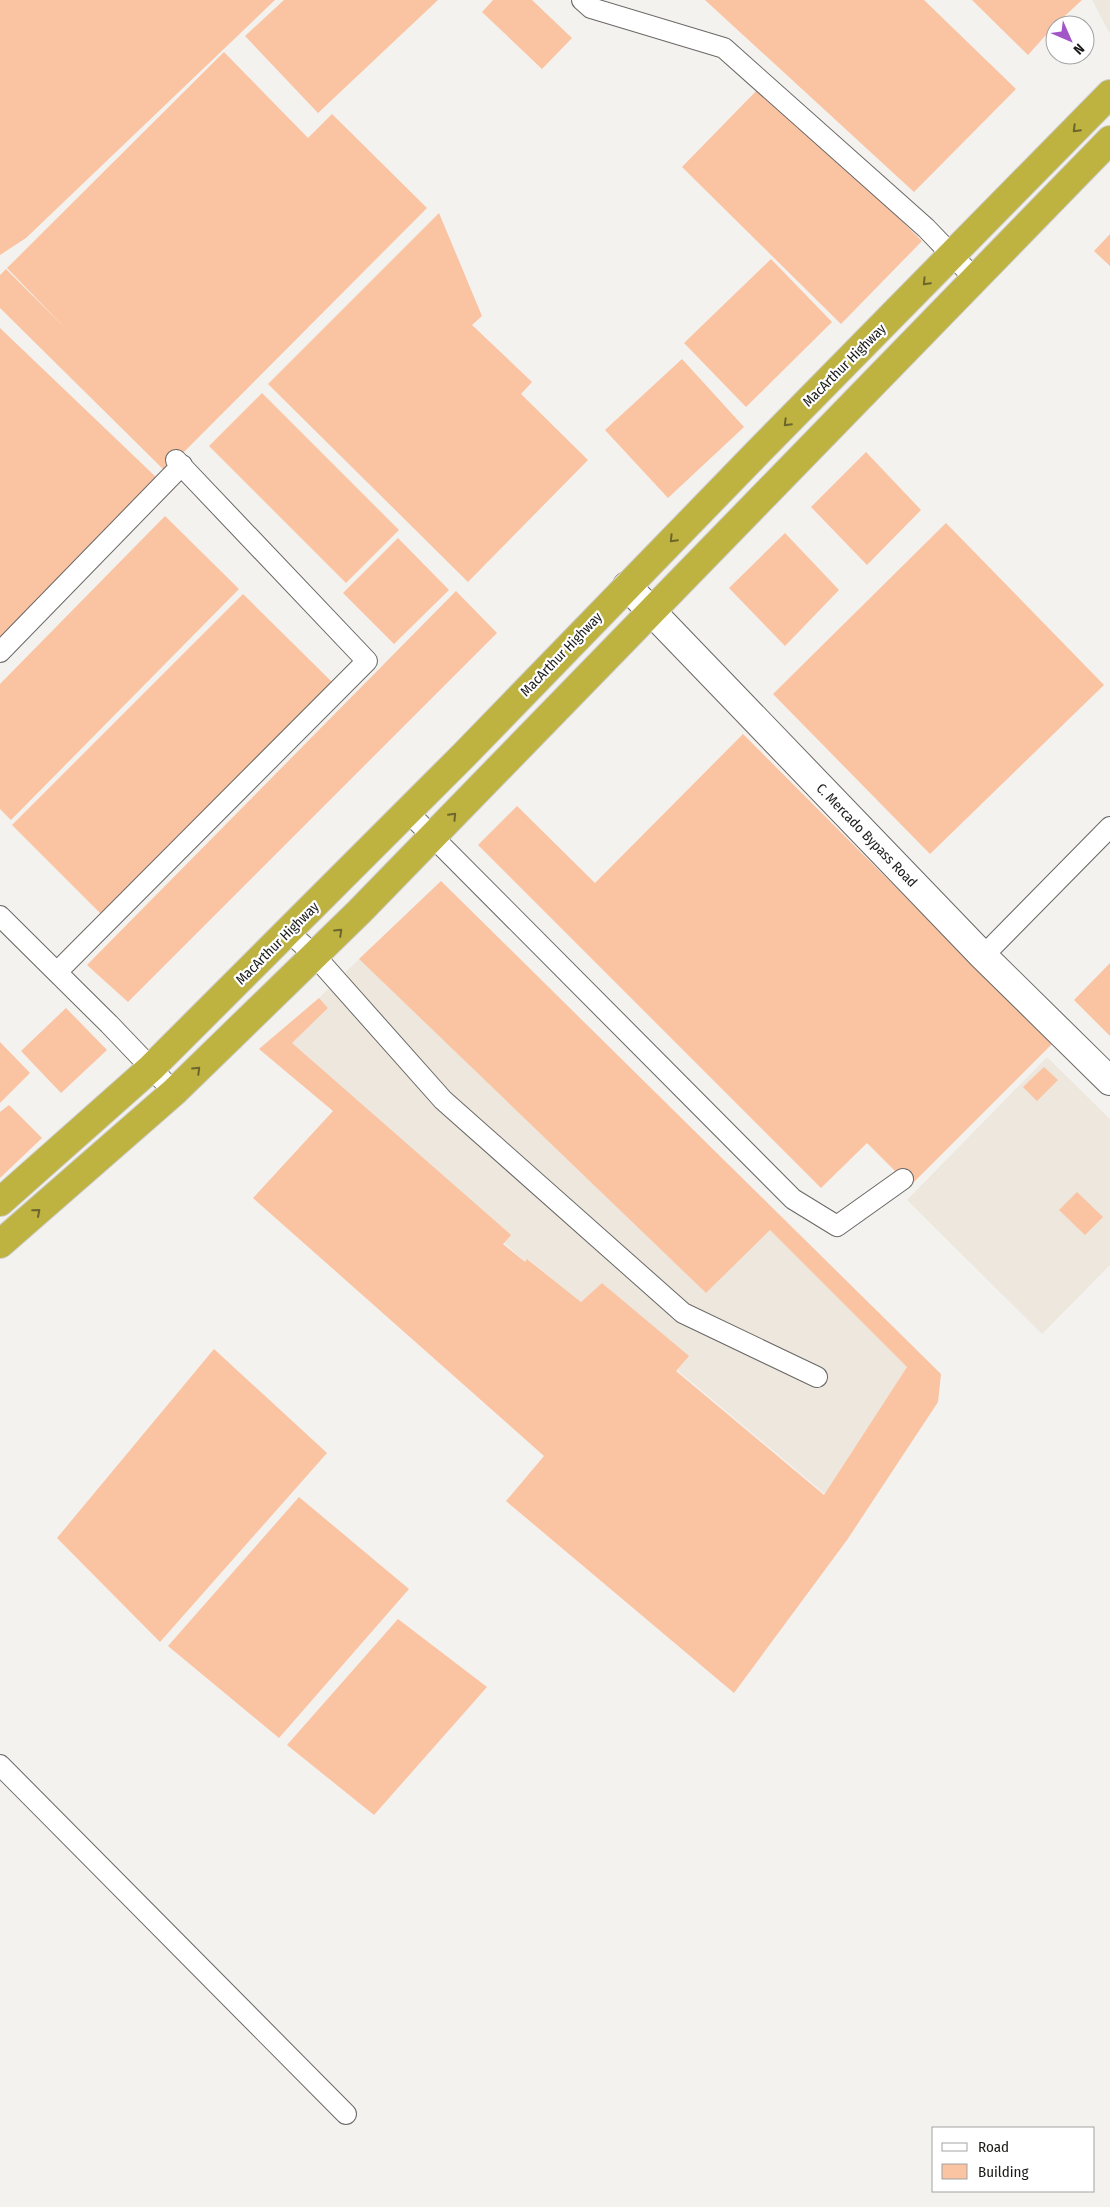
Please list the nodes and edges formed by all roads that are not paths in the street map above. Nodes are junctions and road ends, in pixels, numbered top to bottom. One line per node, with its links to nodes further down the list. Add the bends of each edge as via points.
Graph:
1 (582, 0): 4 (lane, via 591,8 724,48 926,228)
2 (1110, 94): 4 (highway, MacArthur Highway, one-way to 4)
3 (1110, 140): 5 (highway)
4 (952, 255): 5 (lane); 6 (highway, MacArthur Highway, one-way to 6)
5 (976, 280): 7 (highway)
6 (627, 586): 7 (street, C. Mercado Bypass Road); 9 (highway, MacArthur Highway)
7 (653, 612): 11 (highway, one-way to 7); 15 (street, C. Mercado Bypass Road)
8 (0, 652): 16 (lane, via 179,463 367,660)
9 (408, 812): 11 (lane); 13 (highway, MacArthur Highway)
10 (1110, 827): 15 (lane)
11 (433, 837): 14 (highway, one-way to 11); 20 (lane, via 792,1199 837,1226)
12 (0, 916): 16 (lane)
13 (288, 931): 14 (lane); 17 (highway, MacArthur Highway)
14 (315, 956): 19 (highway, one-way to 14); 23 (lane, via 443,1100 683,1313)
15 (983, 956): 18 (street, C. Mercado Bypass Road)
16 (57, 972): 17 (lane)
17 (151, 1068): 19 (lane); 21 (highway, MacArthur Highway)
18 (1110, 1081)
19 (174, 1092): 22 (highway, one-way to 19)
20 (903, 1179)
21 (0, 1202)
22 (0, 1244)
23 (817, 1377)
24 (0, 1766): 25 (lane)
25 (346, 2114)

